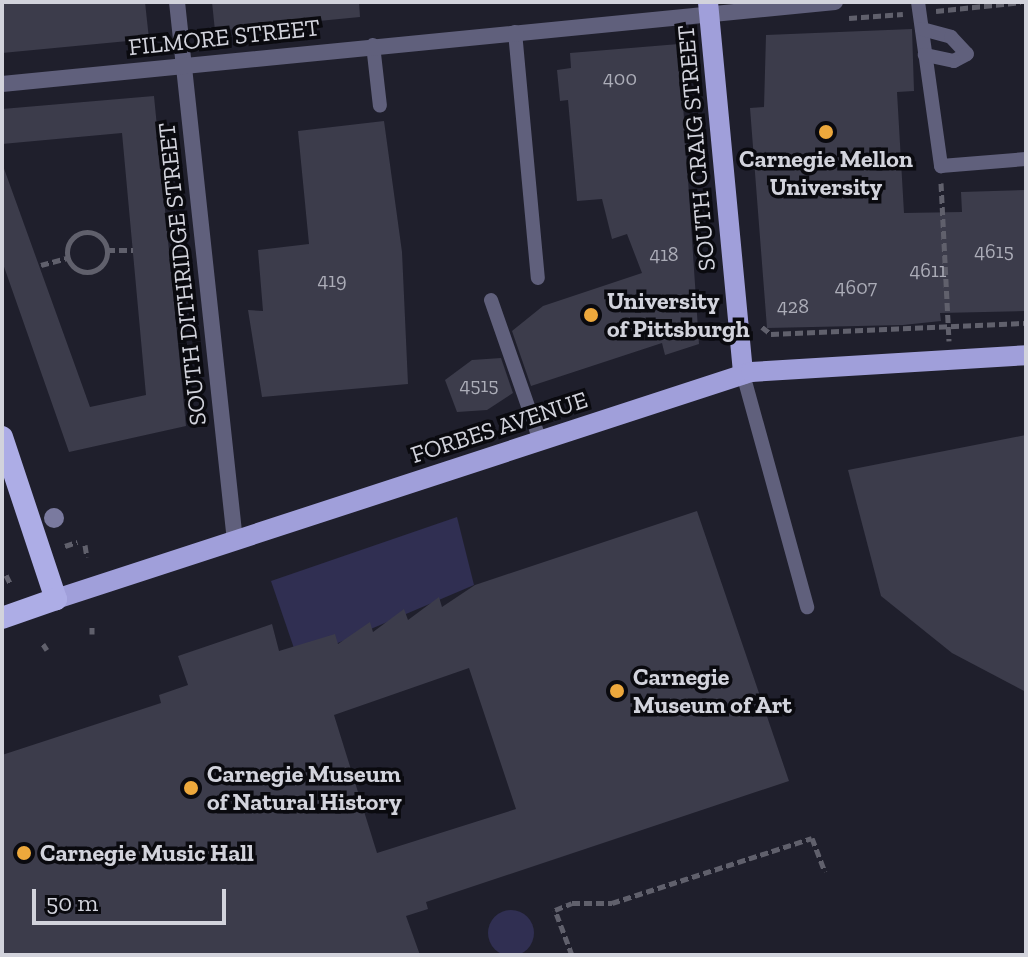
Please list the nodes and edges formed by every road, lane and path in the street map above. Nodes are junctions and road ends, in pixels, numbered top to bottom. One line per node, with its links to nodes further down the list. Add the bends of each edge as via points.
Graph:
1 (177, 2): 11 (street, SOUTH DITHRIDGE STREET)
2 (835, 2): 4 (street, FILMORE STREET)
3 (1021, 2): 5 (path)
4 (709, 7): 8 (street, FILMORE STREET); 27 (main road, SOUTH CRAIG STREET)
5 (919, 7): 6 (path); 7 (lane)
6 (844, 19)
7 (922, 29): 10 (lane); 10 (lane, via 951,37 967,54 954,61)
8 (515, 32): 9 (street, FILMORE STREET); 20 (lane)
9 (373, 45): 11 (street, FILMORE STREET); 13 (lane)
10 (925, 55): 15 (lane)
11 (184, 65): 12 (street, FILMORE STREET); 30 (street, SOUTH DITHRIDGE STREET)
12 (2, 84)
13 (380, 106)
14 (1026, 159): 15 (lane)
15 (941, 166): 24 (path)
16 (107, 250): 17 (path); 18 (path, via 91,271); 18 (path, via 98,234 84,232 70,243)
17 (133, 250)
18 (68, 258): 19 (path)
19 (41, 265)
20 (538, 278)
21 (491, 300): 29 (lane)
22 (759, 308): 24 (path, via 771,334)
23 (1026, 323): 24 (path)
24 (948, 326): 26 (path)
25 (1026, 355): 26 (main road, FORBES AVENUE)
26 (950, 358): 27 (main road, FORBES AVENUE)
27 (743, 374): 29 (main road, FORBES AVENUE); 38 (lane, SOUTH CRAIG STREET)
28 (2, 437): 37 (highway)
29 (540, 441): 30 (main road, FORBES AVENUE)
30 (235, 541): 37 (main road, FORBES AVENUE)
31 (77, 542): 33 (path)
32 (85, 545): 34 (path)
33 (65, 546)
34 (87, 557)
35 (6, 575): 36 (path)
36 (10, 583)
37 (56, 599): 39 (highway, FORBES AVENUE)
38 (807, 607)
39 (2, 618)
40 (825, 872): 41 (path, via 812,838 612,903 572,903 555,910)
41 (572, 955)

